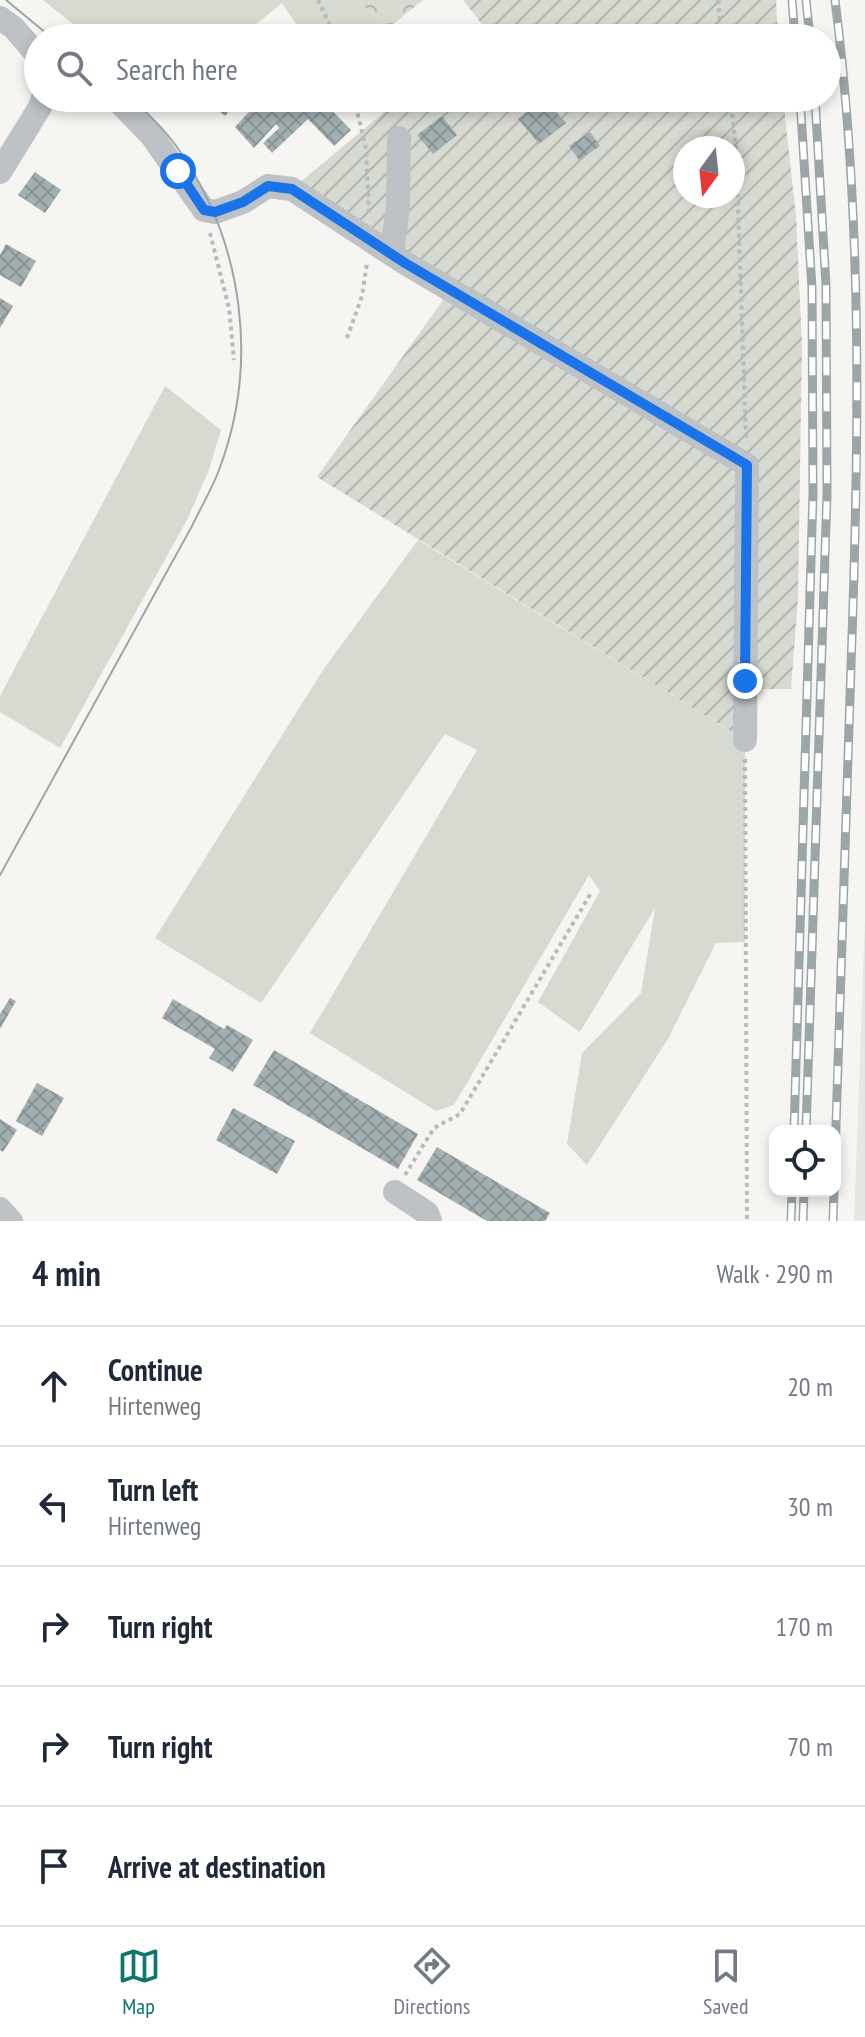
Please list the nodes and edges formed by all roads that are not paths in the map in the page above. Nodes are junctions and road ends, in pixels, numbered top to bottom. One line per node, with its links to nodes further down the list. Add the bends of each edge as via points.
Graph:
1 (0, 18): 2 (street)
2 (24, 40)
3 (37, 112): 6 (street)
4 (129, 112): 7 (street, via 204,210 215,212 243,202 268,186 292,189)
5 (399, 138): 7 (street)
6 (0, 172)
7 (392, 254): 8 (street, via 747,465)
8 (745, 740)
9 (395, 1192): 10 (street, via 427,1213)
10 (430, 1221)

